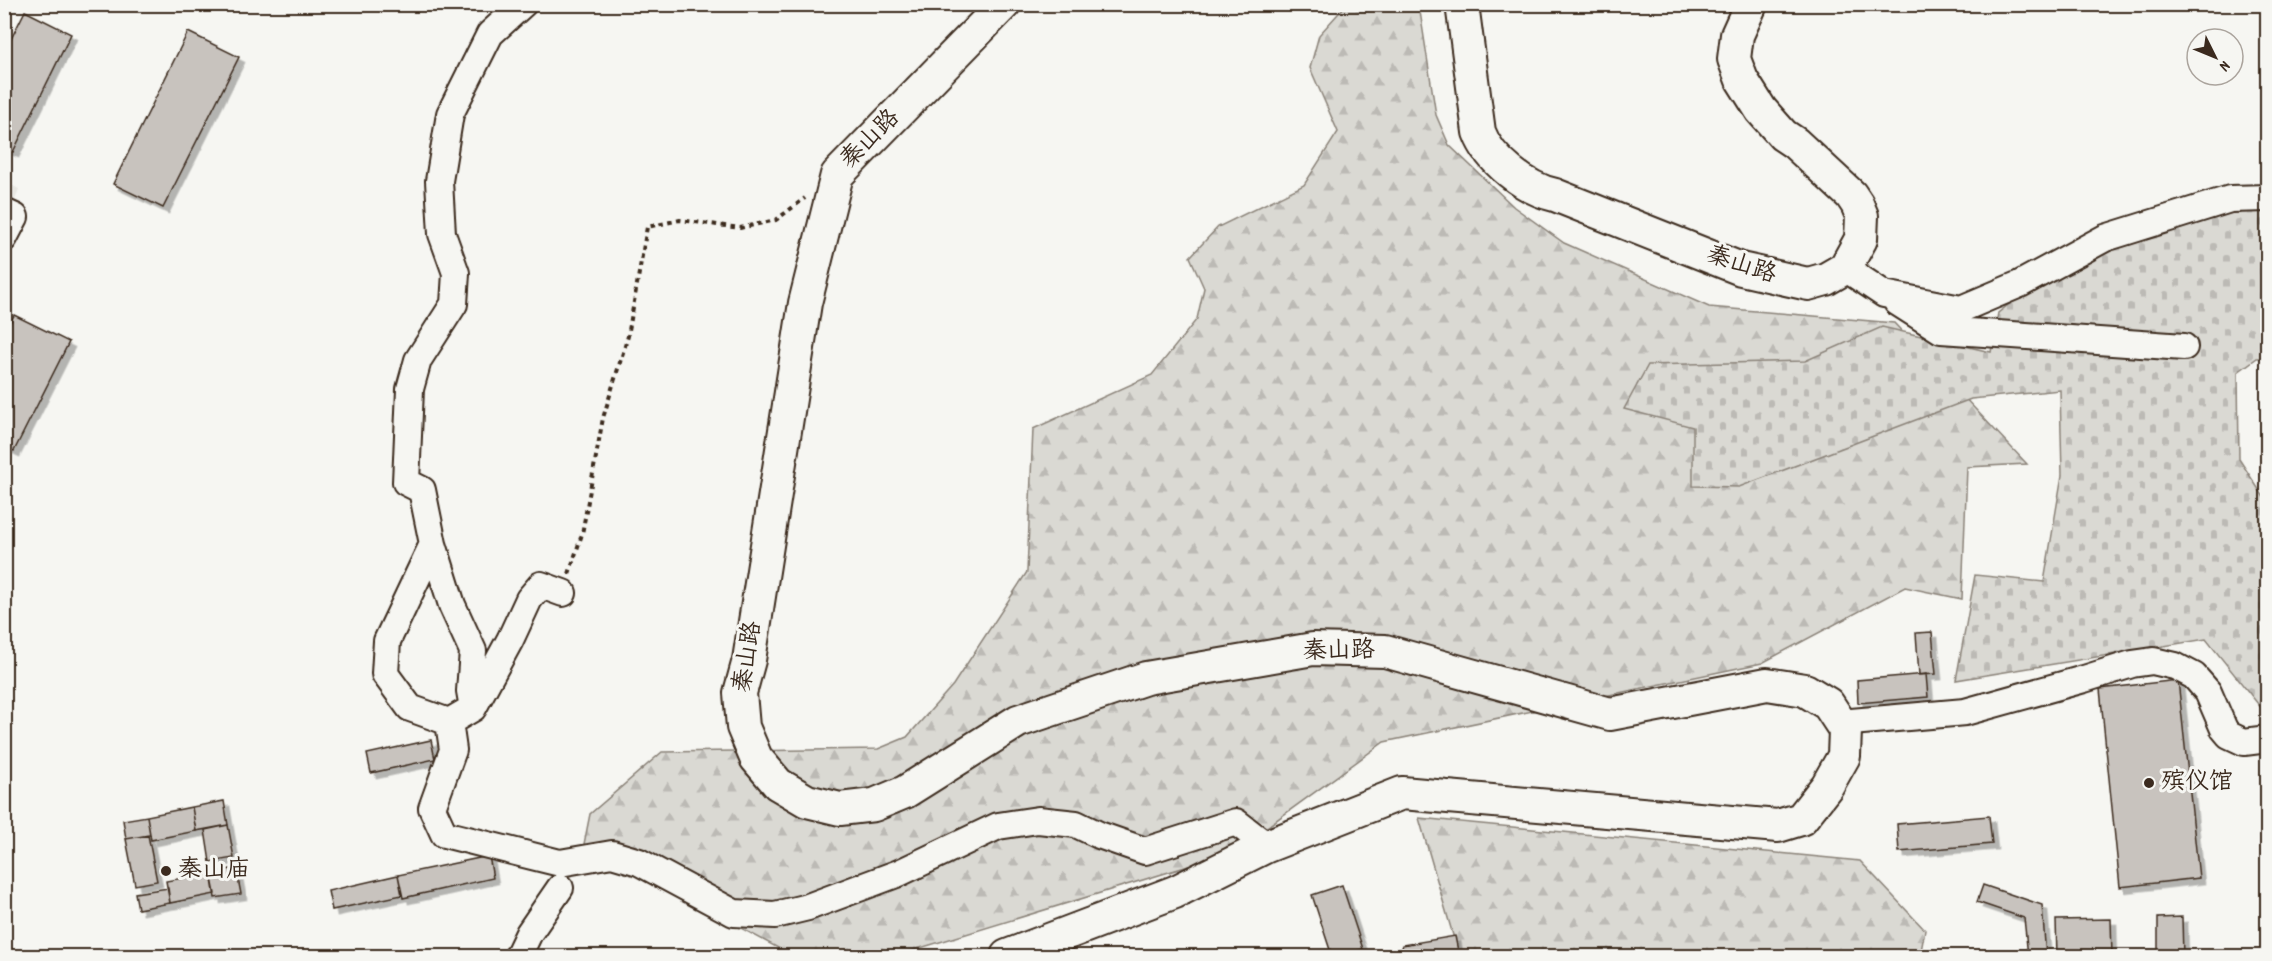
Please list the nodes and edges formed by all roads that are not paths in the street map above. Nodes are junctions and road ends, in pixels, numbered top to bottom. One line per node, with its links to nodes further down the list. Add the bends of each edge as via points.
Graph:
1 (523, 4): 11 (street, via 490,34 450,114 439,181 441,234 456,273 454,304 418,360 410,389 406,483 422,490)
2 (1462, 4): 8 (main road, 秦山路, via 1479,132 1483,143 1503,166 1542,192 1742,269 1808,284)
3 (1750, 4): 8 (main road, via 1737,35 1734,59 1761,110 1857,204 1862,216 1861,239)
4 (1002, 6): 15 (main road, 秦山路, via 837,175 805,303 749,660 740,693 743,727 756,758 778,784 807,801 840,809 874,805 905,792 1018,720 1146,678 1312,649 1385,651 1610,714 1767,684 1805,690 1828,704)
5 (2268, 198): 9 (street, via 2230,199 2105,238 2020,284 1961,309)
6 (4, 212): 7 (street, via 15,217)
7 (4, 238)
8 (1845, 268): 9 (street)
9 (1884, 294): 10 (street, via 1941,330)
10 (2184, 347)
11 (433, 544): 13 (street, via 452,605 473,651); 14 (street, via 387,641 385,674 410,708)
12 (563, 593): 13 (street, via 541,585 529,599)
13 (473, 708): 14 (street)
14 (449, 722): 17 (street, via 453,750 432,808 444,834 560,863 612,854 639,862 734,913 775,915 807,907 900,873 998,826 1038,820 1076,824 1145,851 1236,822)
15 (1840, 723): 16 (street, via 1965,712 2132,664 2153,662 2175,666 2194,676 2208,692 2229,735 2244,742); 17 (main road, via 1845,730 1844,756 1827,786 1801,819 1778,826 1402,793)
16 (2268, 739)
17 (1267, 846): 20 (main road, via 1175,892)
18 (560, 888): 19 (street, via 529,933)
19 (518, 957)
20 (1007, 957)

